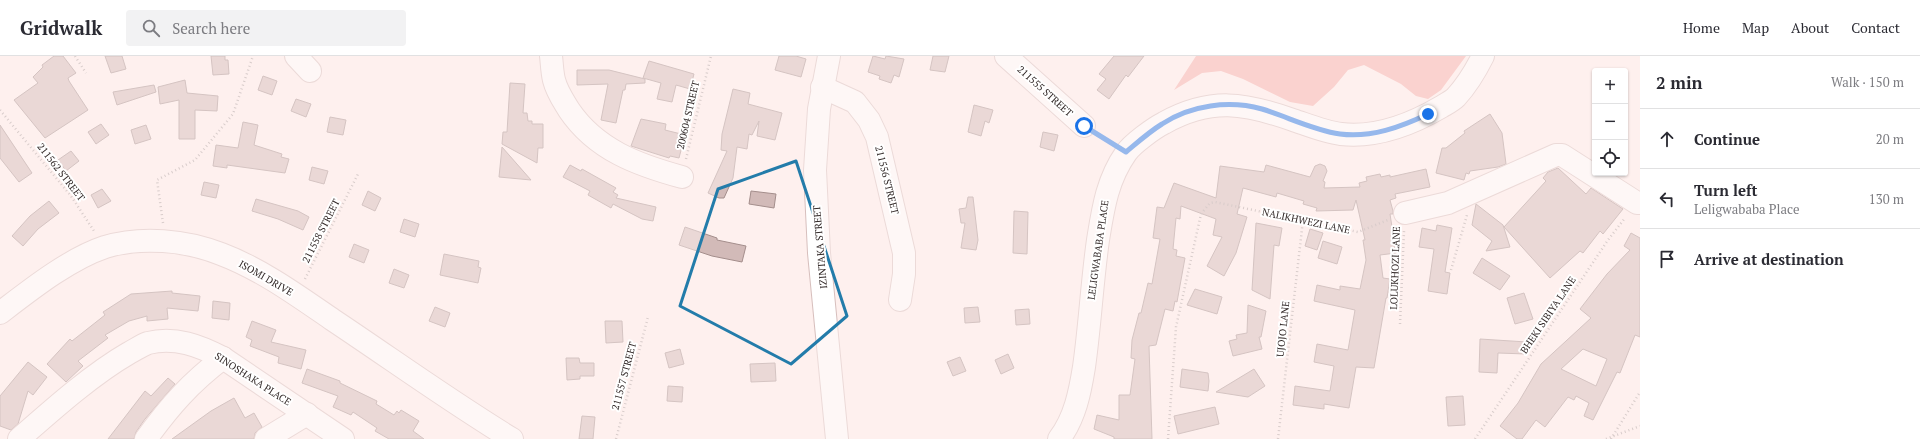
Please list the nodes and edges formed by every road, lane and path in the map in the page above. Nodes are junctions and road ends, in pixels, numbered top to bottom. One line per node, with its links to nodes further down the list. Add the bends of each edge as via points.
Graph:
1 (75, 56): 8 (path)
2 (253, 56): 19 (path, via 233,114 195,160 157,180)
3 (551, 56): 14 (street, via 554,80 560,96 587,133 603,146 628,159)
4 (711, 56): 14 (path, 200604 STREET)
5 (829, 56): 9 (street, IZINTAKA STREET)
6 (1006, 56): 11 (street, 211555 STREET)
7 (1484, 56): 12 (street, LELIGWABABA PLACE, via 1455,98 1404,126 1365,134 1340,134 1261,109 1215,105 1185,112 1162,123)
8 (86, 73)
9 (822, 87): 23 (street, 211556 STREET, via 855,102 869,120 877,137 904,253); 37 (street, IZINTAKA STREET, via 815,170 816,209)
10 (0, 110): 20 (path, 211562 STREET, via 72,196)
11 (1084, 126): 12 (path)
12 (1126, 152): 38 (street, LELIGWABABA PLACE, via 1104,199 1080,394 1066,430)
13 (358, 174): 22 (path, 211558 STREET)
14 (682, 177)
15 (1473, 191): 16 (street, via 1556,154 1562,155); 17 (street, via 1448,203); 21 (path)
16 (1639, 203): 41 (path, BHEKI SIBIYA LANE, via 1608,240)
17 (1405, 213): 18 (path, NALIKHWEZI LANE, via 1358,232); 26 (path, LOLUKHOZI LANE)
18 (1303, 220): 39 (path, NALIKHWEZI LANE, via 1216,202 1210,203 1201,214 1176,327); 40 (path, UJOJO LANE)
19 (166, 241): 20 (street, ISOMI DRIVE, via 133,242); 22 (street, ISOMI DRIVE, via 220,253)
20 (105, 248): 24 (street, ISOMI DRIVE, via 81,258 38,284)
21 (1451, 270)
22 (297, 296): 35 (street, ISOMI DRIVE)
23 (900, 300)
24 (0, 313)
25 (648, 317): 36 (path, 211557 STREET)
26 (1400, 324)
27 (223, 358): 29 (street, SINOSHAKA PLACE); 31 (street, SINOSHAKA PLACE, via 188,343 147,343 114,362); 32 (street, via 189,385)
28 (1640, 392): 43 (path)
29 (307, 414): 33 (street); 34 (street, SINOSHAKA PLACE)
30 (1640, 426): 43 (path)
31 (19, 439)
32 (146, 439)
33 (266, 439)
34 (343, 439)
35 (512, 439)
36 (616, 439)
37 (837, 439)
38 (1059, 439)
39 (1168, 439)
40 (1278, 439)
41 (1475, 439)
42 (1606, 439): 43 (path)
43 (1611, 439)

